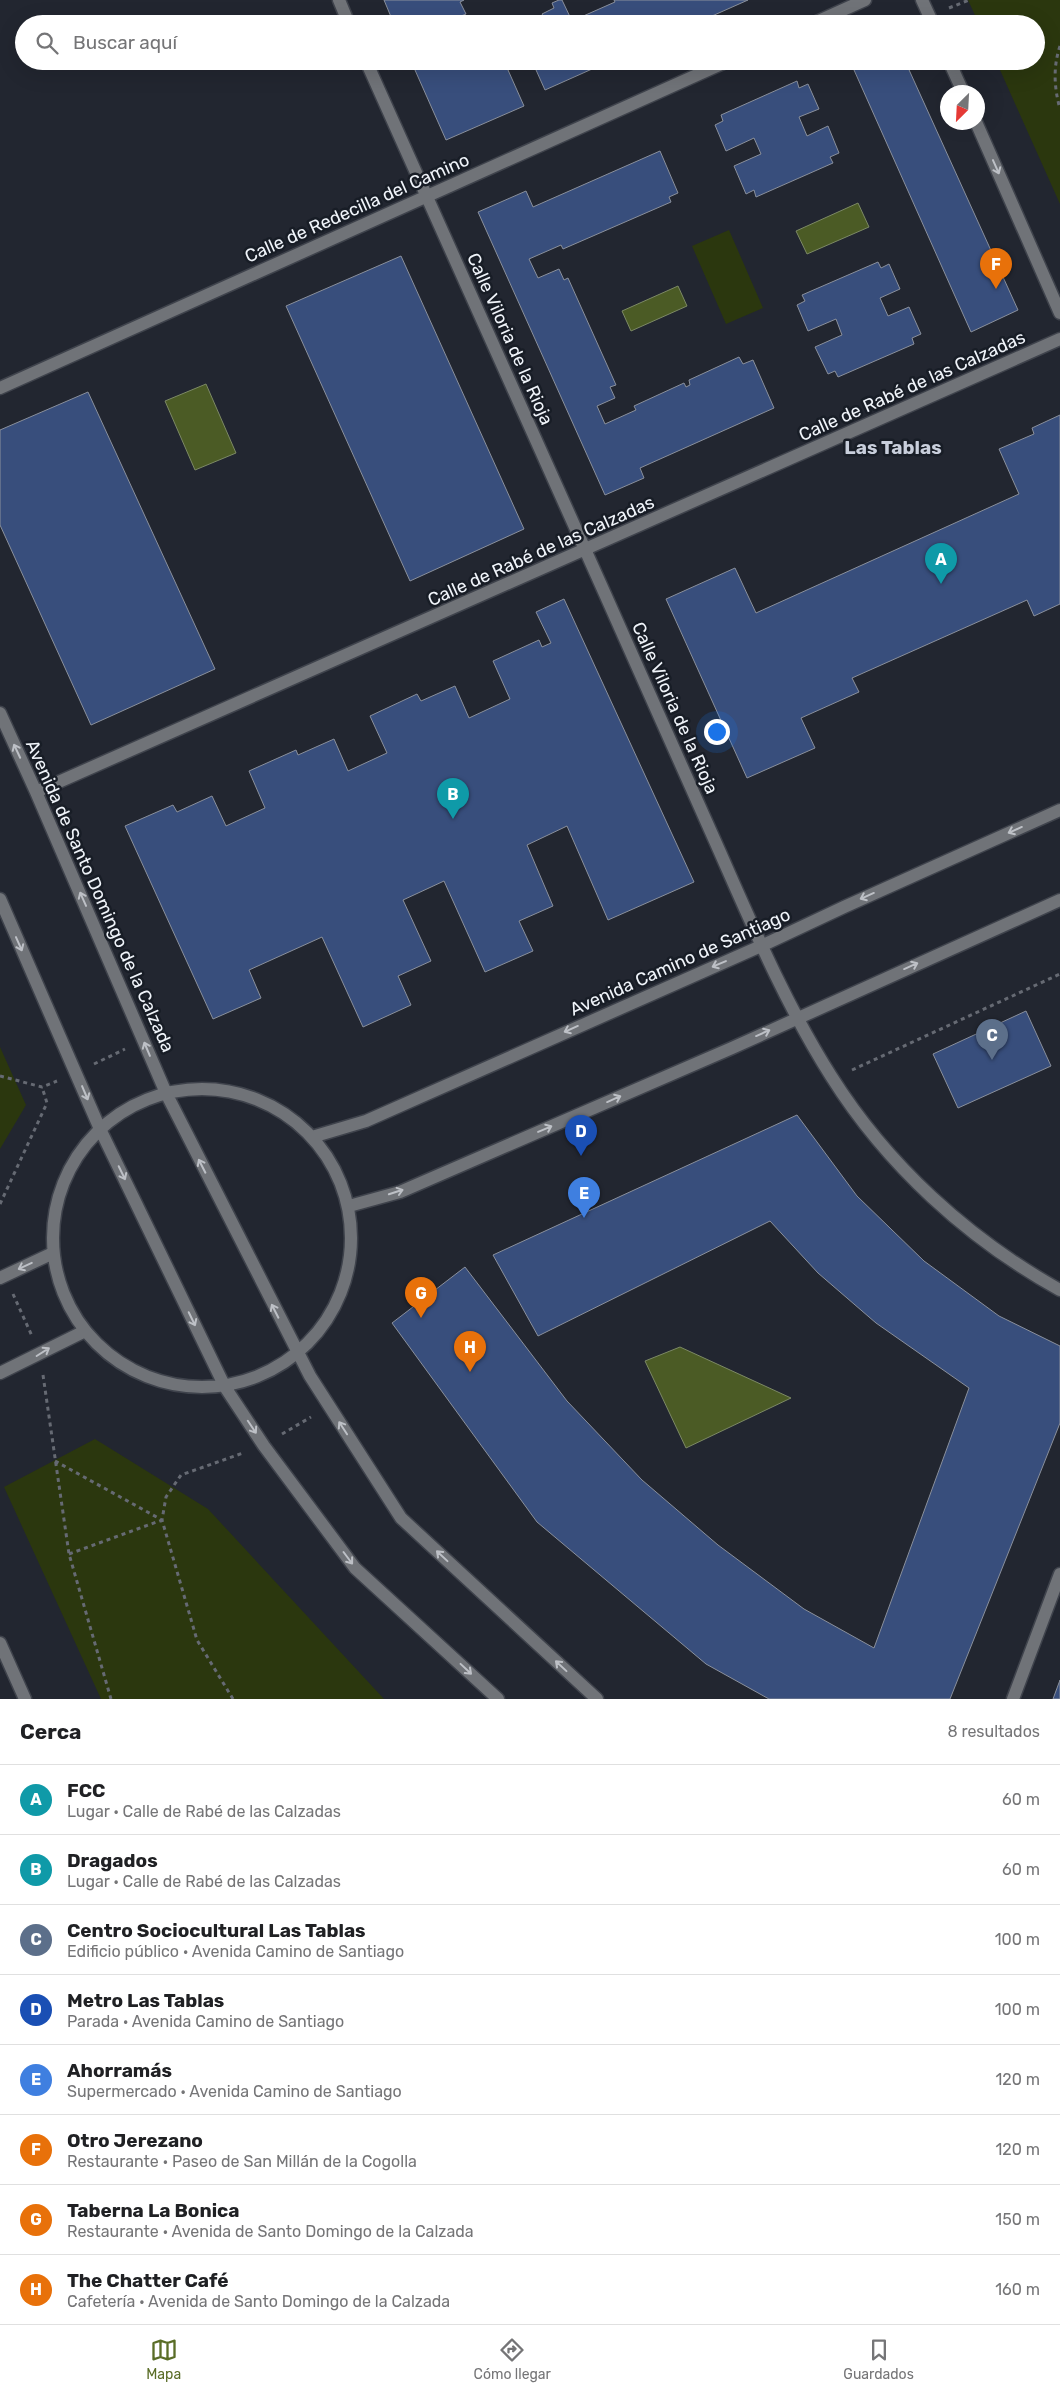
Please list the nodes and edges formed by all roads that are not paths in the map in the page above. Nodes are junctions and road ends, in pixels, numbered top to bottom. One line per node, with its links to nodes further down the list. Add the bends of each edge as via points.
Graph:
1 (339, 0): 4 (street)
2 (865, 0): 5 (street)
3 (922, 0): 6 (street)
4 (345, 15)
5 (832, 15)
6 (929, 15)
7 (370, 70): 12 (street, Calle Viloria de la Rioja)
8 (708, 70): 12 (street, Calle de Redecilla del Camino)
9 (953, 70): 10 (street)
10 (960, 85)
11 (980, 130): 13 (street, one-way to 13)
12 (426, 196): 15 (street, Calle de Redecilla del Camino); 16 (street, Calle Viloria de la Rioja)
13 (1060, 313)
14 (1060, 340): 16 (street, Calle de Rabé de las Calzadas)
15 (0, 388)
16 (586, 550): 18 (street, Calle de Rabé de las Calzadas); 22 (street, Calle Viloria de la Rioja)
17 (0, 713): 18 (street, Avenida de Santo Domingo de la Calzada, one-way to 17)
18 (36, 792): 24 (street, Avenida de Santo Domingo de la Calzada, one-way to 18)
19 (1060, 810): 22 (street, Avenida Camino de Santiago, one-way to 22)
20 (0, 899): 25 (street, one-way to 25)
21 (1060, 900): 23 (street, one-way to 21)
22 (761, 946): 23 (street, Calle Viloria de la Rioja); 26 (street, Avenida Camino de Santiago, one-way to 26, via 366,1121)
23 (797, 1018): 27 (street, one-way to 23, via 400,1192); 30 (street, Calle Viloria de la Rioja, via 833,1079 884,1148 949,1215 1029,1273)
24 (166, 1094): 25 (street, via 120,1113); 26 (street, via 219,1090 270,1105); 32 (street, Avenida de Santo Domingo de la Calzada, one-way to 24)
25 (100, 1129): 28 (street, via 81,1150 62,1187 54,1214); 34 (street, one-way to 34)
26 (312, 1137): 27 (street, via 333,1170)
27 (349, 1206): 32 (street, via 351,1261 333,1313)
28 (51, 1254): 29 (street, one-way to 29); 31 (street, via 64,1293)
29 (0, 1278)
30 (1060, 1290)
31 (85, 1331): 33 (street, one-way to 31); 34 (street, via 124,1366 172,1385)
32 (297, 1355): 34 (street, via 263,1376); 39 (street, Avenida de Santo Domingo de la Calzada, one-way to 32, via 401,1518)
33 (0, 1373)
34 (224, 1387): 38 (street, one-way to 38, via 356,1568)
35 (1060, 1574): 40 (street)
36 (0, 1643): 37 (street)
37 (25, 1699)
38 (498, 1699)
39 (597, 1699)
40 (1013, 1699)

